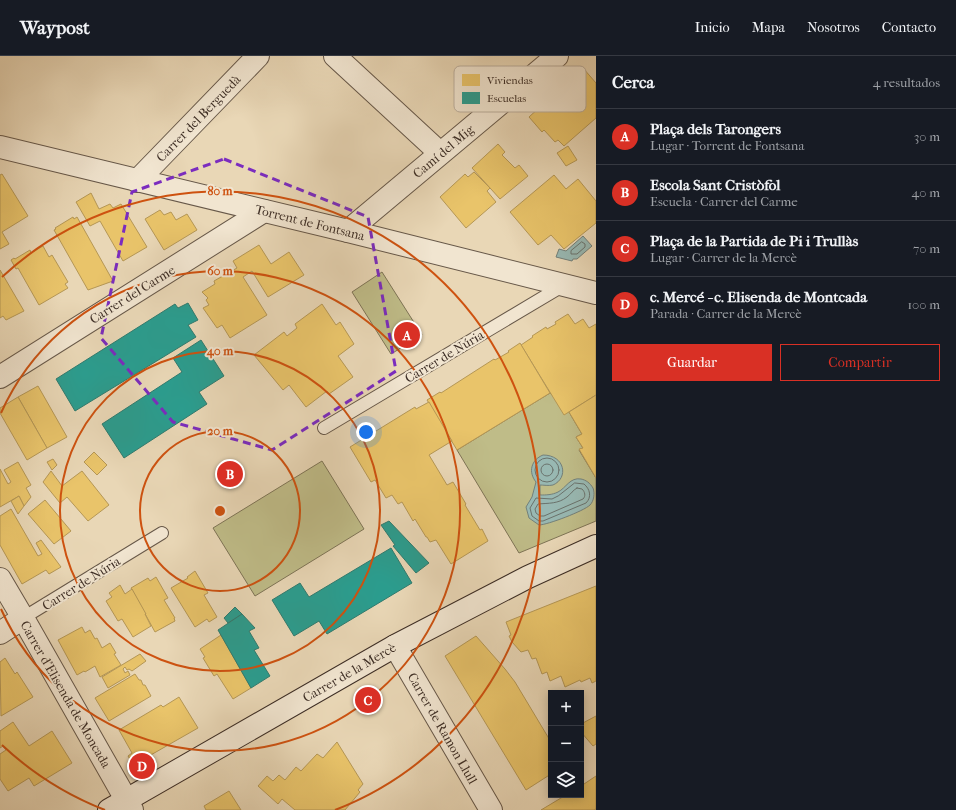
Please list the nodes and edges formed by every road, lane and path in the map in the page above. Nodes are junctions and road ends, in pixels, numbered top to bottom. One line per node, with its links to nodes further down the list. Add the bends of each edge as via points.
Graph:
1 (258, 56): 8 (street, Carrer del Berguedà)
2 (335, 56): 7 (street)
3 (557, 56): 4 (street, Camí del Mig)
4 (545, 66)
5 (489, 112): 7 (street, Camí del Mig)
6 (0, 147): 8 (street, Torrent de Fontsana)
7 (440, 153): 10 (street, Camí del Mig)
8 (137, 181): 9 (street, Torrent de Fontsana)
9 (264, 211): 10 (street, Torrent de Fontsana); 13 (street, Carrer del Carme)
10 (348, 231): 11 (street, Torrent de Fontsana)
11 (564, 285): 12 (street, Torrent de Fontsana); 14 (lane, Carrer de Núria)
12 (596, 293)
13 (0, 377)
14 (324, 428)
15 (162, 533): 18 (lane, Carrer de Núria)
16 (596, 546): 20 (street, Carrer de la Mercè)
17 (0, 580): 18 (street, Carrer d'Elisenda de Moncada)
18 (23, 618): 19 (street, Carrer de Núria); 21 (street, Carrer d'Elisenda de Moncada)
19 (0, 633)
20 (395, 646): 21 (street, Carrer de la Mercè, via 155,785); 22 (street, Carrer de Ramon Llull)
21 (122, 807)
22 (491, 810)

